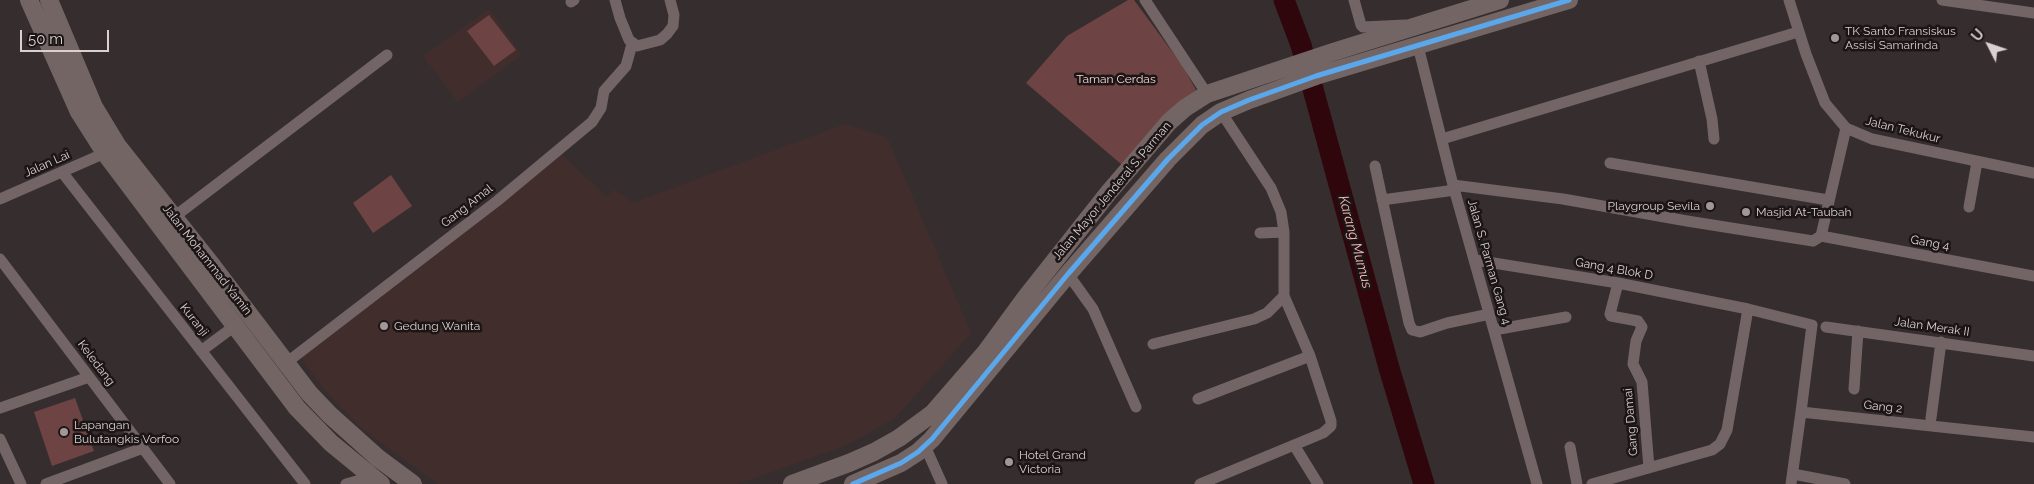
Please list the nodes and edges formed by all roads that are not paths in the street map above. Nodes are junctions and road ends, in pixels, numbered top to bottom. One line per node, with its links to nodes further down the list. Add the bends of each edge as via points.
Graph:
1 (29, 0): 24 (main road, Jalan Mohammad Yamin, via 79,112)
2 (50, 0): 24 (main road, Jalan Mohammad Yamin)
3 (615, 0): 14 (street)
4 (670, 0): 14 (street, via 674,15 667,34 650,43)
5 (1354, 0): 12 (street, via 1363,27)
6 (1500, 0): 12 (main road, Jalan Mayor Jenderal S. Parman)
7 (1569, 0): 15 (main road, Jalan Mayor Jenderal S. Parman)
8 (1789, 0): 13 (street, Jalan Tekukur)
9 (1942, 0): 11 (street)
10 (1150, 2): 18 (street)
11 (2034, 13)
12 (1420, 25): 18 (main road, Jalan Mayor Jenderal S. Parman, via 1284,68)
13 (1798, 32): 17 (street); 20 (street, Jalan Tekukur, via 1825,103)
14 (632, 44): 58 (street, Gang Amal, via 626,66 604,91 601,108 592,122 497,201)
15 (1418, 46): 19 (main road, Jalan Mayor Jenderal S. Parman, via 1292,85); 21 (street, Jalan S. Parman Gang 4)
16 (387, 55): 36 (street)
17 (1699, 60): 21 (street); 22 (street)
18 (1203, 87): 23 (main road, Jalan Mayor Jenderal S. Parman)
19 (1221, 112): 25 (main road, Jalan Mayor Jenderal S. Parman, via 1190,135); 37 (street, via 1270,188 1281,212)
20 (1846, 128): 26 (street, Jalan Tekukur, via 1872,139); 34 (street)
21 (1442, 139): 31 (street, Jalan S. Parman Gang 4)
22 (1714, 139)
23 (1149, 144): 25 (main road); 81 (main road, Jalan Mayor Jenderal S. Parman, via 985,353 933,413 874,452)
24 (111, 149): 29 (street, Jalan Lai); 36 (main road, Jalan Mohammad Yamin); 49 (main road, Jalan Mohammad Yamin)
25 (1168, 159): 42 (main road, Jalan Mayor Jenderal S. Parman)
26 (1977, 162): 30 (street, Jalan Tekukur); 35 (street)
27 (1610, 163): 34 (street)
28 (1375, 166): 33 (street)
29 (62, 172): 32 (street, Jalan Lai); 55 (street, Kuranji)
30 (2034, 173)
31 (1454, 187): 33 (street, Gang 4); 39 (street, Gang 4, via 1563,199 1807,241); 41 (street, Jalan S. Parman Gang 4)
32 (0, 199)
33 (1382, 200): 47 (street, via 1412,330 1420,332)
34 (1828, 200): 39 (street)
35 (1969, 207)
36 (174, 217): 58 (main road, Jalan Mohammad Yamin)
37 (1284, 232): 38 (street); 45 (street)
38 (1260, 233)
39 (1821, 236): 43 (street, Gang 4)
40 (0, 259): 59 (street, Keledang)
41 (1475, 260): 44 (street, Gang 4 Blok D); 47 (street, Jalan S. Parman Gang 4)
42 (1068, 274): 62 (street, via 1092,310); 68 (main road, Jalan Mayor Jenderal S. Parman)
43 (2034, 276)
44 (1618, 283): 46 (street, Gang 4 Blok D); 72 (street, Gang Damai, via 1611,316 1638,321 1642,327 1636,341 1633,364 1642,382)
45 (1284, 296): 54 (street, via 1268,313 1254,319); 56 (street)
46 (1748, 309): 64 (street, Gang 4 Blok D, via 1812,325); 72 (street, via 1723,440 1712,450)
47 (1490, 314): 51 (street, Jalan S. Parman Gang 4)
48 (1566, 317): 51 (street)
49 (236, 325): 55 (street); 74 (main road, Jalan Mohammad Yamin, via 310,422)
50 (1826, 327): 52 (street, Jalan Merak II)
51 (1494, 330): 86 (street, Jalan S. Parman Gang 4)
52 (1858, 331): 53 (street, Jalan Merak II); 60 (street)
53 (1940, 342): 57 (street, Jalan Merak II); 65 (street)
54 (1152, 344)
55 (201, 351): 78 (street, Kuranji)
56 (1310, 356): 61 (street); 69 (street, via 1330,416 1330,426 1324,433)
57 (2034, 356)
58 (286, 363): 80 (main road, Jalan Mohammad Yamin, via 330,415)
59 (89, 377): 63 (street); 71 (street, Keledang)
60 (1854, 389)
61 (1198, 398)
62 (1136, 407)
63 (0, 408)
64 (1801, 412): 66 (street, Gang 2); 73 (street)
65 (1931, 418)
66 (2034, 437)
67 (0, 439): 75 (street)
68 (924, 446): 82 (main road, Jalan Mayor Jenderal S. Parman, via 901,463); 83 (street)
69 (1294, 446): 84 (street); 85 (street)
70 (1570, 447): 87 (street)
71 (143, 448): 76 (street); 77 (street, Keledang)
72 (1650, 468): 88 (street)
73 (1792, 479): 89 (street)
74 (376, 481): 79 (street)
75 (21, 484)
76 (46, 484)
77 (170, 484)
78 (305, 484)
79 (346, 484)
80 (413, 484)
81 (792, 484)
82 (853, 484)
83 (942, 484)
84 (1200, 484)
85 (1318, 484)
86 (1537, 484)
87 (1577, 484)
88 (1592, 484)
89 (1845, 484)

